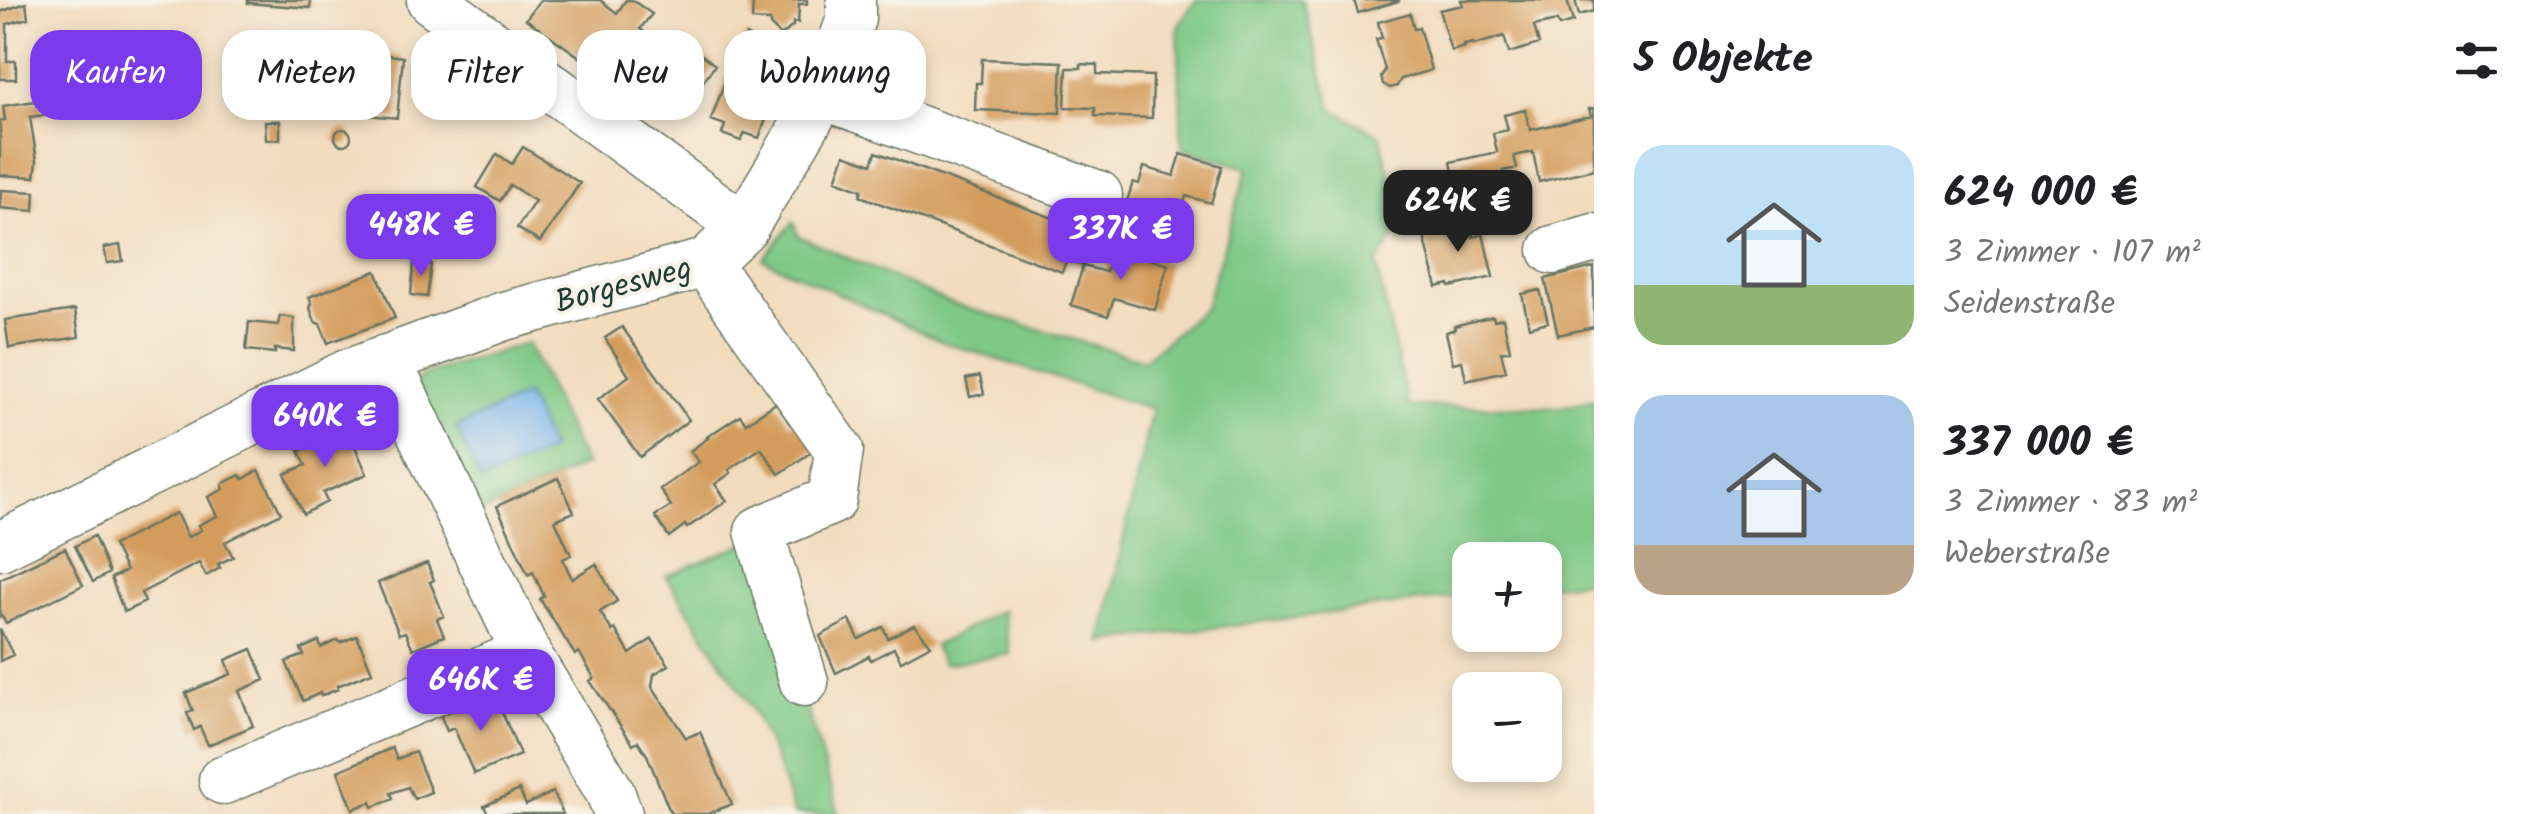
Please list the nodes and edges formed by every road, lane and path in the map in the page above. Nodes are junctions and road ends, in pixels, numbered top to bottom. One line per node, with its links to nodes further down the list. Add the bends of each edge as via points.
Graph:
1 (431, 0): 3 (street)
2 (852, 0): 4 (street, Borgesweg)
3 (487, 15): 8 (street)
4 (847, 30)
5 (808, 120): 8 (street, Borgesweg)
6 (892, 120): 7 (street)
7 (1098, 195)
8 (744, 227): 9 (street, Borgesweg)
9 (706, 263): 10 (street, Borgesweg, via 504,316); 13 (street, via 839,450 832,500 759,531)
10 (386, 359): 11 (street, Borgesweg); 12 (street)
11 (0, 546)
12 (526, 653): 14 (street); 15 (street)
13 (804, 682)
14 (224, 780)
15 (618, 814)

